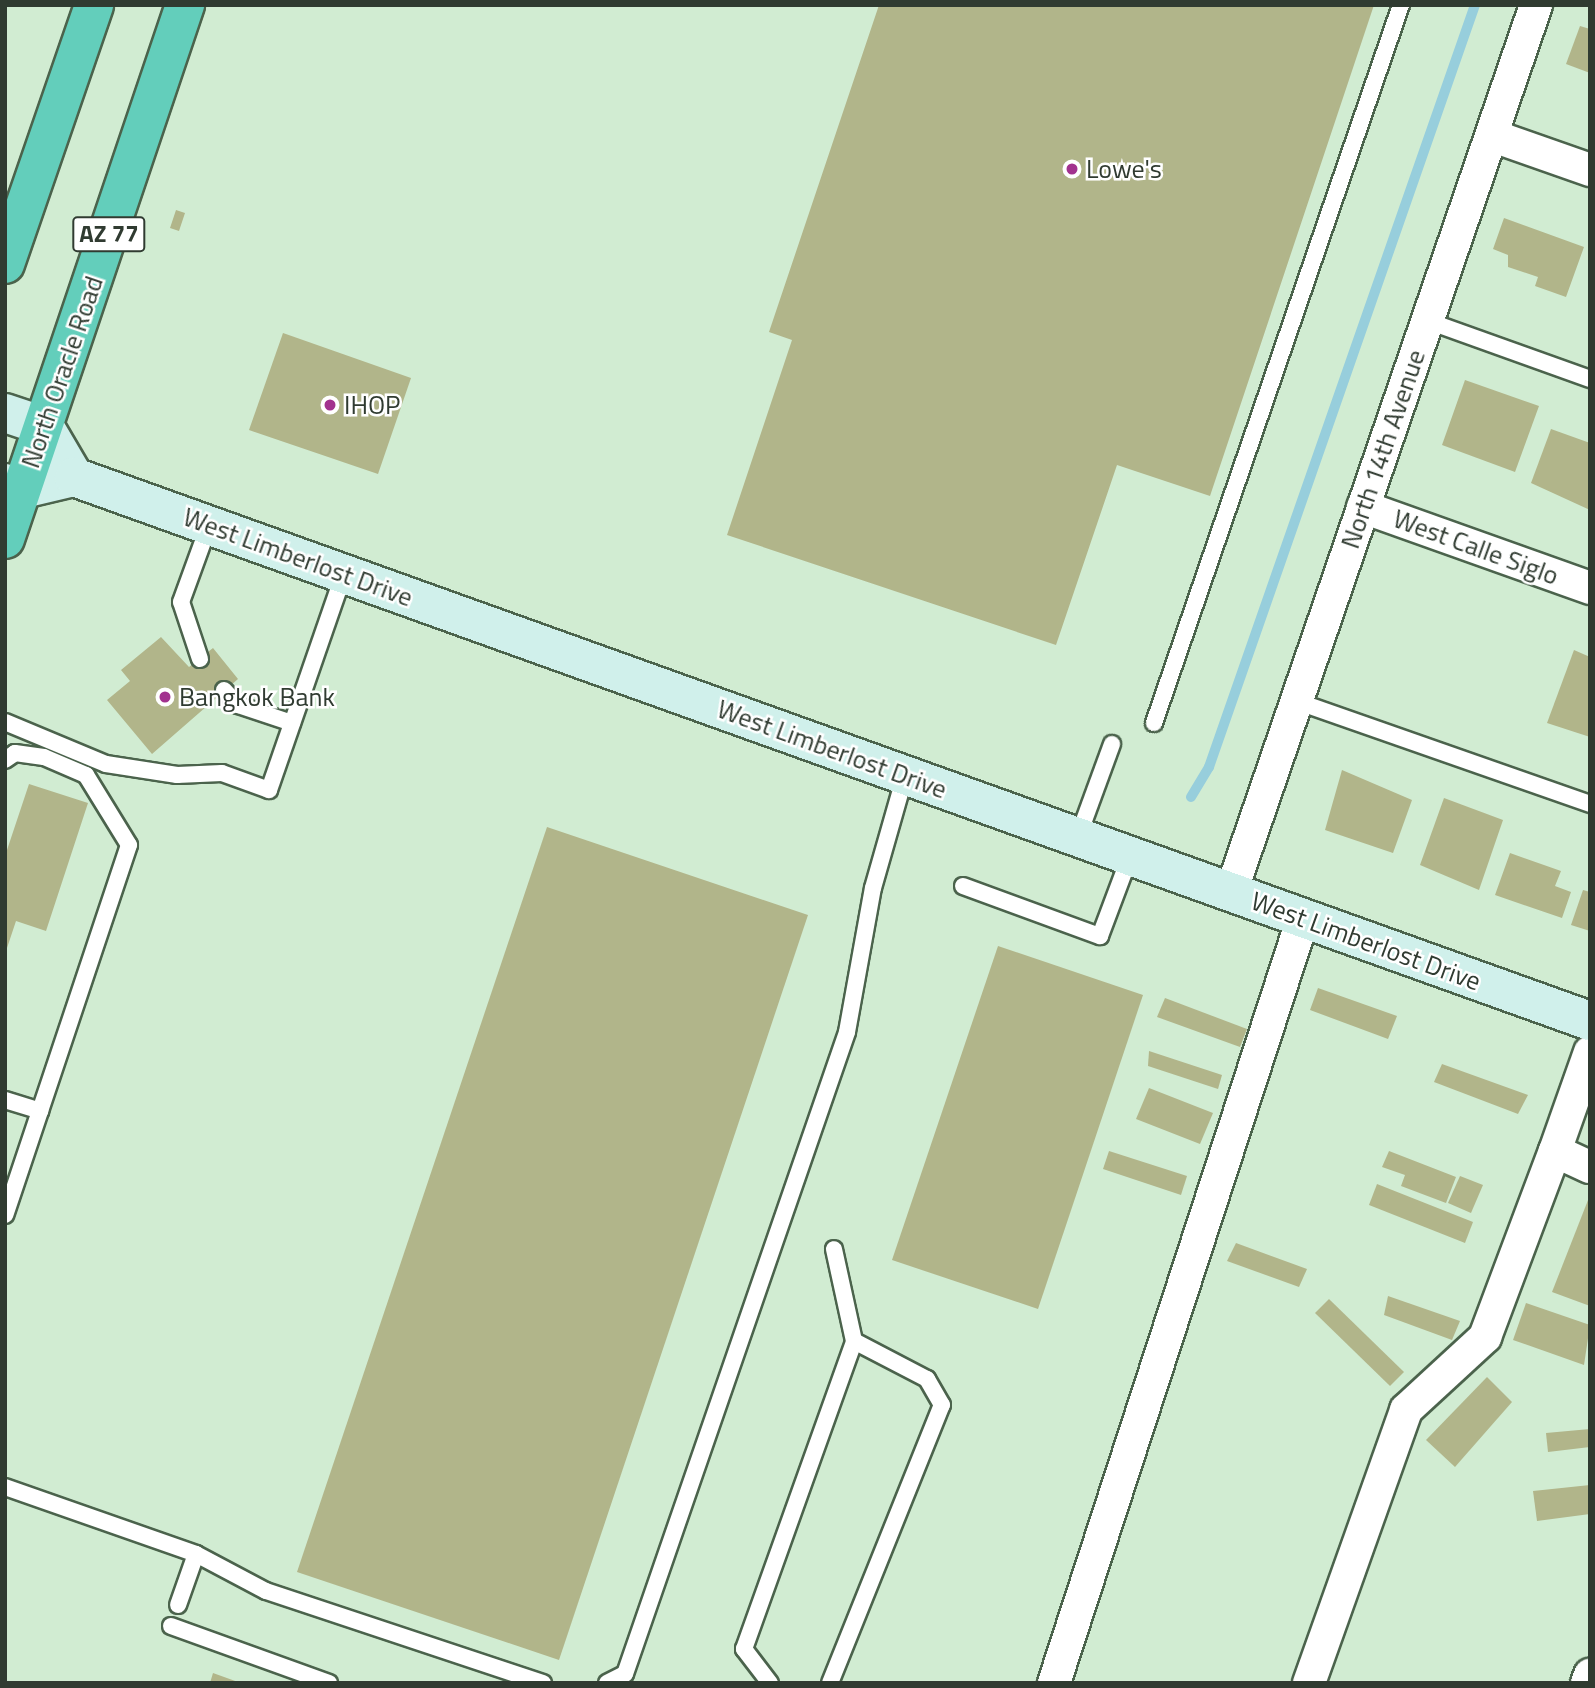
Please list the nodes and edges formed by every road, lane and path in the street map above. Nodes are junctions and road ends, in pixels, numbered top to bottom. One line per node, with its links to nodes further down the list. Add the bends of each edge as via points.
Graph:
1 (94, 5): 7 (highway)
2 (185, 5): 11 (highway, North Oracle Road / AZ 77)
3 (1401, 5): 24 (lane)
4 (1536, 5): 5 (street, North 14th Avenue)
5 (1493, 136): 6 (street); 8 (street, North 14th Avenue)
6 (1590, 170)
7 (5, 264)
8 (1428, 321): 9 (lane); 14 (street, North 14th Avenue)
9 (1590, 379)
10 (5, 413): 11 (street)
11 (44, 426): 12 (street); 13 (highway, North Oracle Road / AZ 77)
12 (74, 477): 13 (street); 15 (street, West Limberlost Drive)
13 (14, 486): 16 (highway, North Oracle Road / AZ 77)
14 (1363, 507): 18 (street, West Calle Siglo); 21 (street, North 14th Avenue)
15 (209, 525): 17 (street, West Limberlost Drive); 19 (lane, via 181,602)
16 (5, 539)
17 (344, 574): 23 (lane); 27 (street, West Limberlost Drive)
18 (1590, 588)
19 (200, 659)
20 (224, 690): 23 (lane, via 238,705)
21 (1296, 701): 28 (lane); 32 (street, North 14th Avenue)
22 (5, 722): 23 (lane, via 106,764 177,775 222,773 269,790)
23 (292, 723)
24 (1154, 723)
25 (1112, 744): 29 (lane)
26 (5, 760): 37 (lane, via 15,752 44,757 86,775 128,845)
27 (905, 776): 29 (street, West Limberlost Drive); 50 (lane, via 873,888 847,1031 625,1674)
28 (1590, 804)
29 (1077, 837): 30 (street, West Limberlost Drive)
30 (1130, 856): 31 (lane, via 1100,936); 32 (street, West Limberlost Drive)
31 (963, 886)
32 (1231, 892): 33 (street, West Limberlost Drive)
33 (1303, 919): 34 (street, West Limberlost Drive); 53 (street)
34 (1590, 1021)
35 (1590, 1052): 38 (street)
36 (5, 1100): 37 (lane)
37 (40, 1111): 40 (lane)
38 (1555, 1150): 39 (street); 54 (street, via 1485,1337 1406,1409)
39 (1590, 1167)
40 (5, 1215)
41 (834, 1249): 42 (lane)
42 (854, 1341): 51 (lane, via 744,1649); 52 (lane, via 927,1379 942,1405)
43 (5, 1487): 44 (lane)
44 (197, 1554): 45 (lane); 49 (lane, via 266,1591)
45 (178, 1605)
46 (171, 1626): 48 (lane)
47 (1590, 1675): 55 (street)
48 (329, 1683)
49 (543, 1683)
50 (607, 1683)
51 (770, 1683)
52 (830, 1683)
53 (1054, 1683)
54 (1308, 1683)
55 (1587, 1683)

